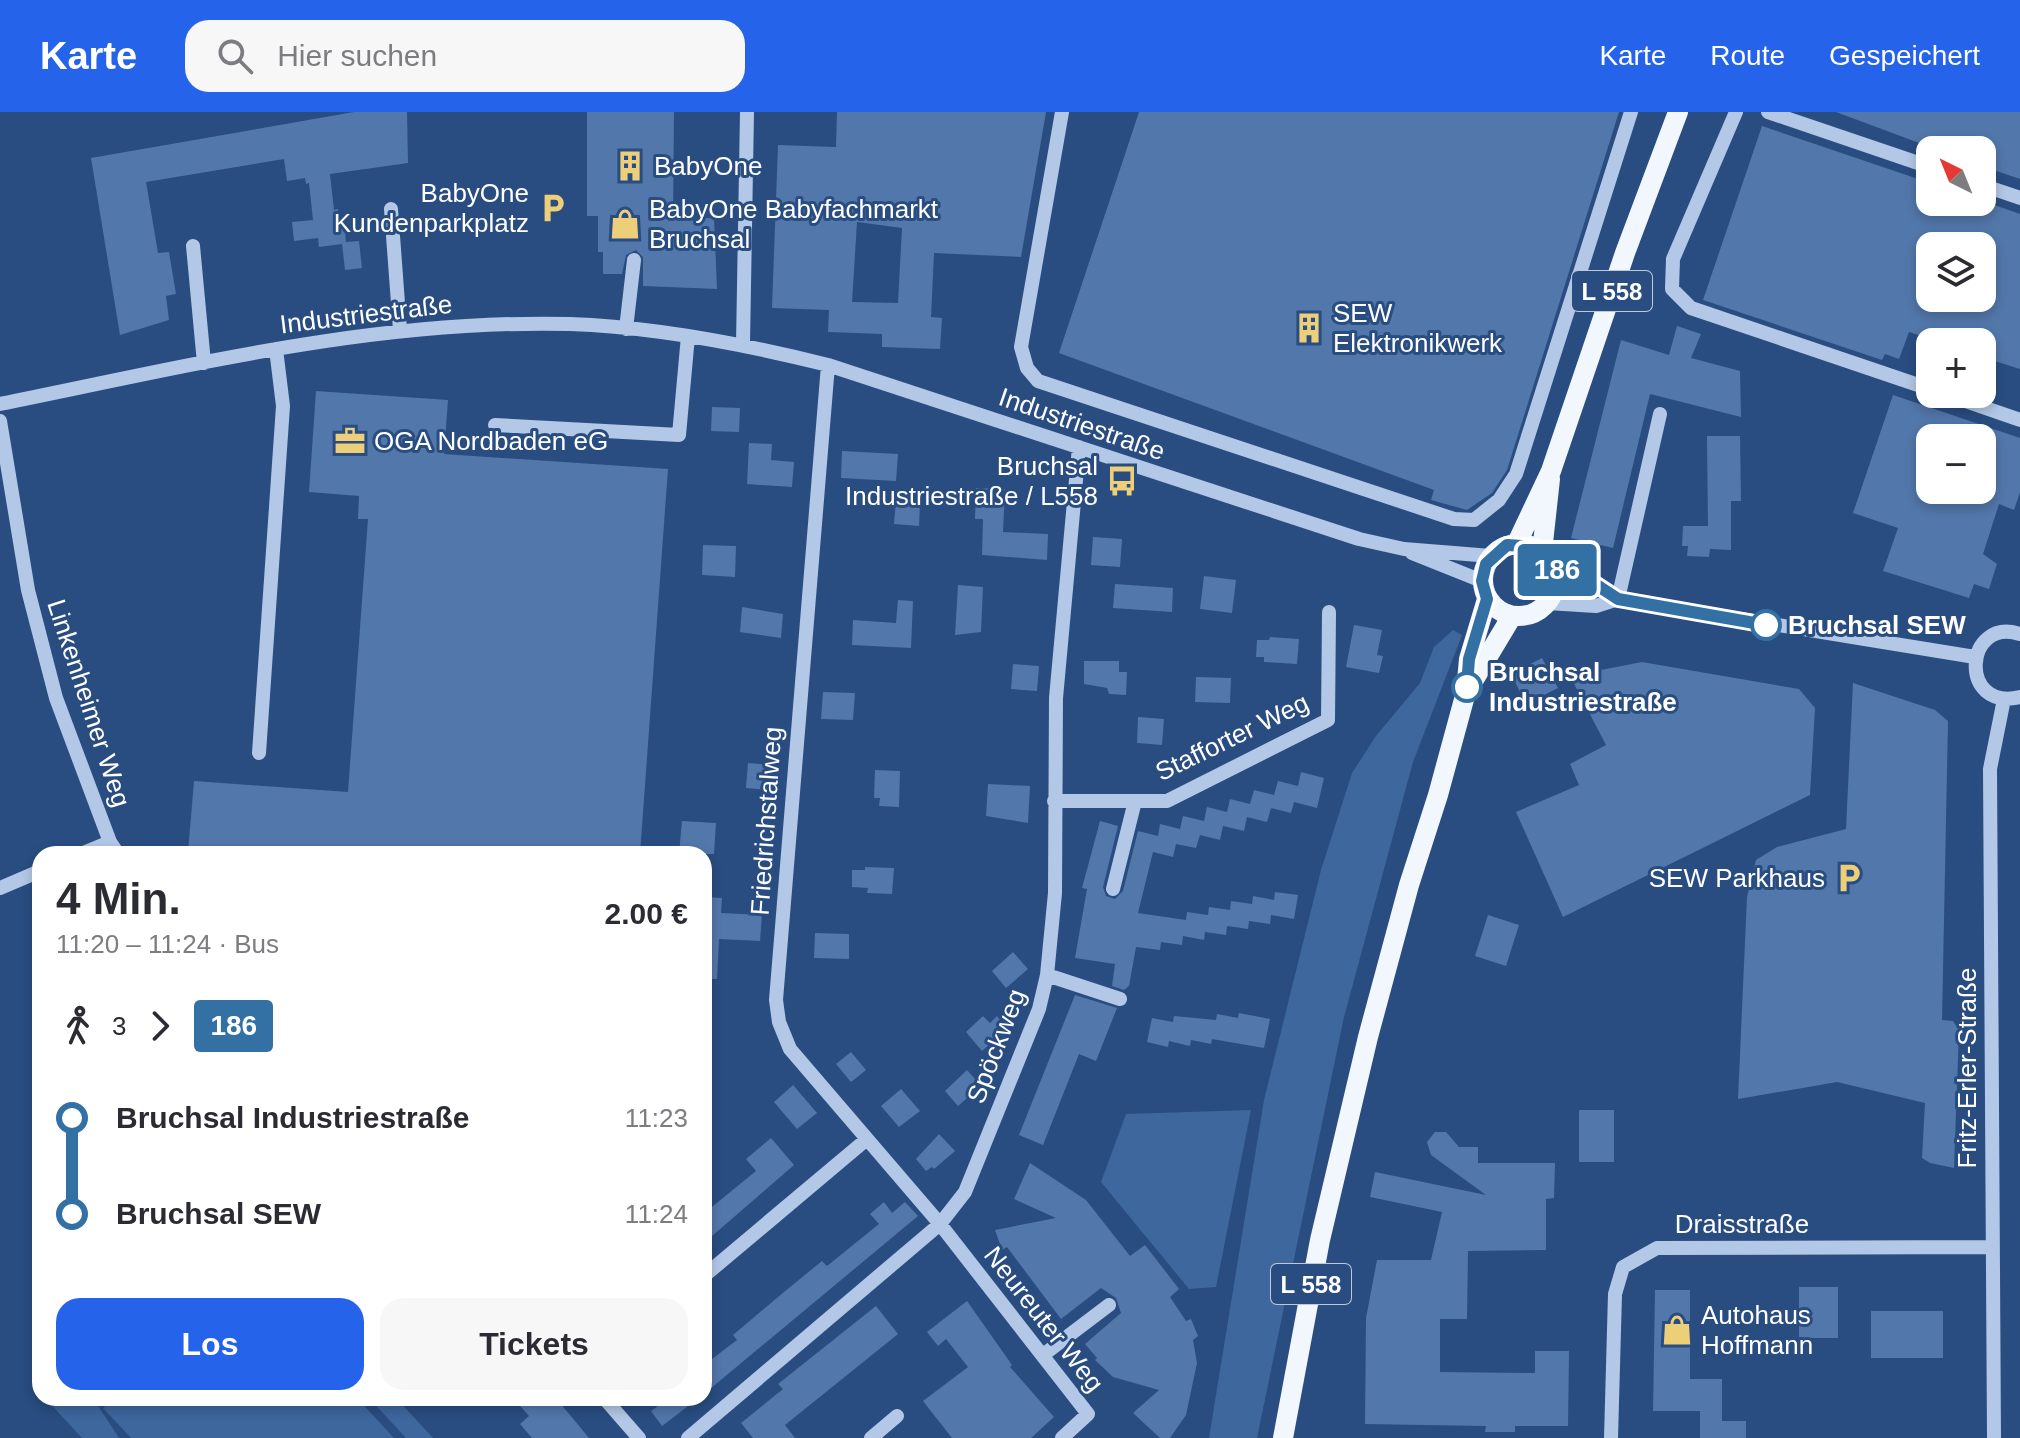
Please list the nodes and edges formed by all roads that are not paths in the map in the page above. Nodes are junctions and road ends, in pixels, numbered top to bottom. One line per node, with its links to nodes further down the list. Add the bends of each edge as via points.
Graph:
1 (747, 112): 16 (street)
2 (1062, 112): 3 (street, via 1021,347 1027,368 1038,381 1454,519 1474,520 1499,500 1516,474)
3 (1631, 112)
4 (1678, 112): 28 (main road, L 558)
5 (1736, 112): 20 (street, via 1673,259 1672,289 1691,308)
6 (1768, 112): 7 (street)
7 (1916, 162)
8 (1996, 190): 9 (street)
9 (2020, 198)
10 (391, 209): 14 (street)
11 (193, 246): 18 (street)
12 (634, 260): 13 (street)
13 (626, 329): 14 (street, Industriestraße, via 489,324); 15 (street, Industriestraße)
14 (400, 330): 17 (street, Industriestraße)
15 (688, 336): 16 (street, Industriestraße); 26 (street, via 679,435)
16 (743, 344): 19 (street, Industriestraße)
17 (276, 349): 18 (street, Industriestraße); 43 (street, via 283,406)
18 (204, 363): 21 (street, Industriestraße)
19 (828, 365): 27 (street, Industriestraße); 52 (street, Friedrichstalweg, via 776,1000 790,1049)
20 (1916, 384)
21 (0, 404)
22 (1985, 408): 24 (street)
23 (1660, 414): 34 (street)
24 (2020, 420)
25 (0, 421): 46 (street, Linkenheimer Weg, via 28,590 56,698)
26 (495, 425)
27 (1079, 447): 30 (street, Industriestraße, via 1239,503); 44 (street, Spöckweg, via 1056,698)
28 (1551, 471): 29 (main road, L 558); 32 (main road, L 558)
29 (1517, 543): 31 (main road); 32 (main road)
30 (1404, 549): 31 (street, Industriestraße); 33 (street, Industriestraße)
31 (1491, 556): 33 (main road, L 558)
32 (1548, 560): 34 (street); 35 (main road, L 558, via 1553,593)
33 (1485, 590): 37 (main road, via 1495,608); 40 (main road, L 558)
34 (1618, 599): 35 (street, via 1596,606); 39 (street)
35 (1547, 603): 37 (main road, via 1527,616)
36 (1329, 612): 45 (street, Stafforter Weg, via 1328,720 1167,801)
37 (1512, 616): 40 (main road, L 558)
38 (2020, 634): 39 (street, via 1990,637)
39 (1975, 657): 42 (street, via 1979,683)
40 (1466, 692): 64 (main road, L 558, via 1368,1037 1320,1240)
41 (2020, 697): 42 (street)
42 (2004, 699): 54 (street, Fritz-Erler-Straße, via 1990,769)
43 (259, 753)
44 (1054, 801): 45 (street, Stafforter Weg); 50 (street, Spöckweg, via 1055,893)
45 (1135, 801): 49 (street)
46 (113, 846)
47 (32, 874): 48 (street)
48 (0, 888)
49 (1113, 889)
50 (1047, 975): 51 (street); 53 (street, Spöckweg, via 1039,1009 965,1192)
51 (1120, 999)
52 (867, 1139): 53 (street, Friedrichstalweg); 55 (street)
53 (940, 1224): 57 (street, Neureuter Weg); 61 (street, Spöckweg)
54 (1990, 1247): 65 (street, Draisstraße, via 1657,1248 1623,1267 1615,1294); 66 (street, Fritz-Erler-Straße)
55 (712, 1269)
56 (1109, 1305): 57 (street)
57 (1043, 1355): 63 (street, Neureuter Weg, via 1088,1414)
58 (611, 1406): 60 (street)
59 (897, 1416): 62 (street)
60 (639, 1438)
61 (688, 1438)
62 (871, 1438)
63 (1062, 1438)
64 (1283, 1438)
65 (1611, 1438)
66 (1994, 1438)

